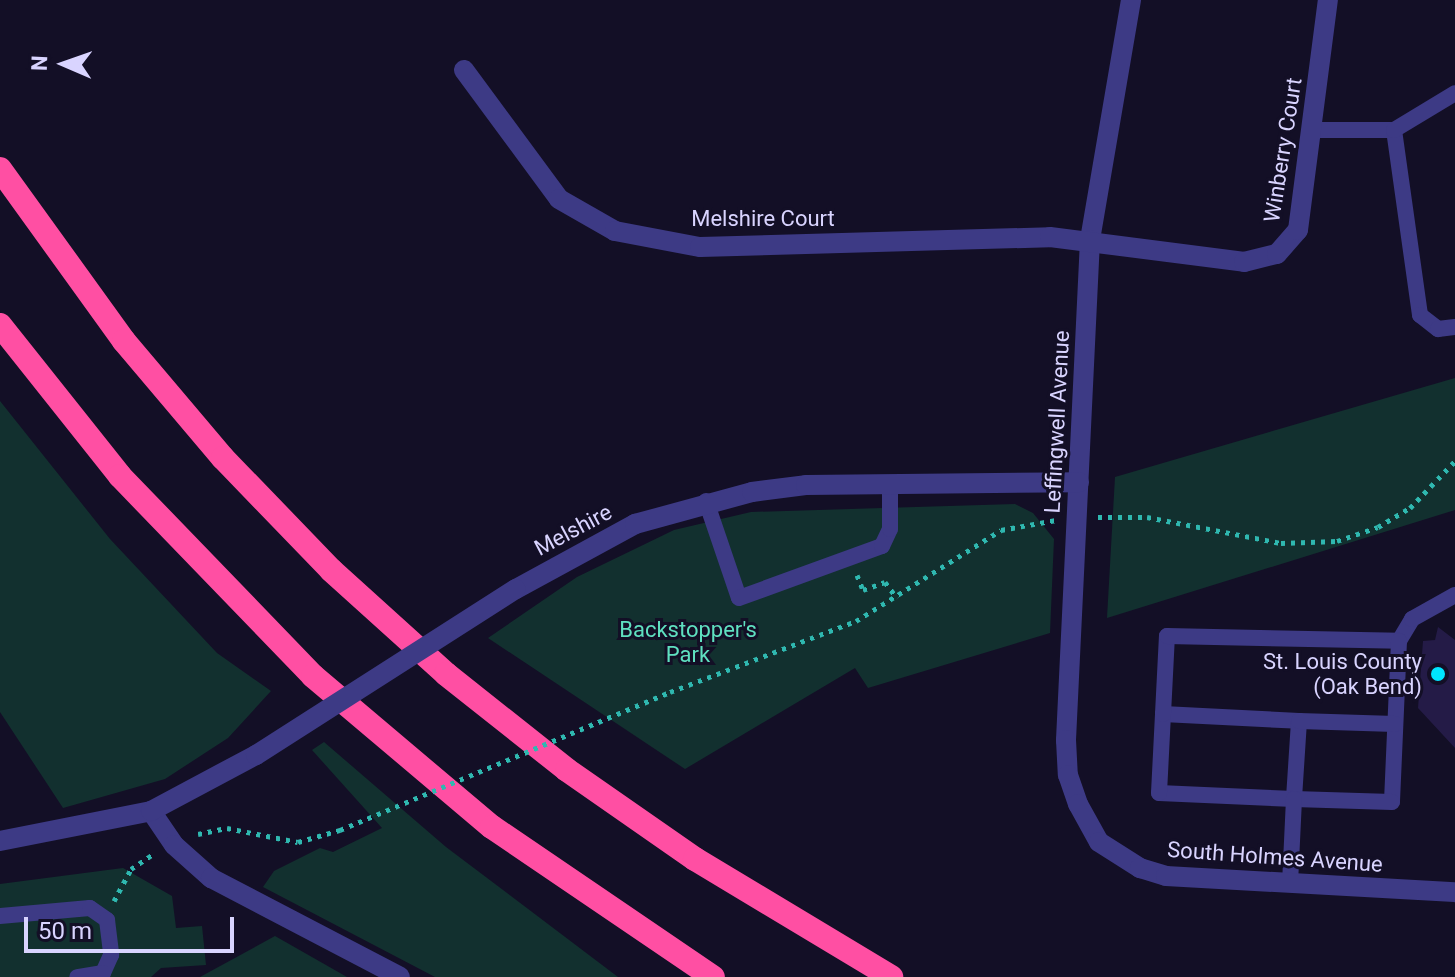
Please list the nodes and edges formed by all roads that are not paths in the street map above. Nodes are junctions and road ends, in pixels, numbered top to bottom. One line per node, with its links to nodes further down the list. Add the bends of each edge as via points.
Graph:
1 (1131, 0): 8 (street, Leffingwell Avenue)
2 (1328, 0): 5 (street, Winberry Court)
3 (464, 70): 8 (street, Melshire Court, via 559,199 615,231 700,247)
4 (1455, 93): 6 (lane)
5 (1313, 130): 6 (lane); 8 (street, Winberry Court, via 1298,230 1277,254 1244,262 1134,251)
6 (1394, 130): 10 (lane, via 1420,315 1438,329)
7 (0, 169): 29 (highway, via 124,341 223,458 342,580 446,674 567,770 695,859)
8 (1090, 240): 11 (street, Leffingwell Avenue)
9 (0, 325): 28 (highway, via 120,476 313,676 492,827)
10 (1455, 327)
11 (1079, 482): 12 (street, Melshire); 22 (street, Leffingwell Avenue, via 1067,752 1078,804)
12 (890, 484): 13 (street, Melshire, via 806,485); 13 (lane, via 887,539 875,551 739,598)
13 (706, 501): 20 (street, Melshire, bridge, via 635,524 516,589 256,755)
14 (1455, 595): 15 (lane, via 1412,619)
15 (1399, 641): 16 (lane, via 1167,636); 18 (lane)
16 (1163, 714): 17 (lane); 19 (lane, via 1159,793)
17 (1299, 721): 18 (lane); 19 (lane)
18 (1395, 724): 19 (lane, via 1392,802)
19 (1294, 799): 23 (lane)
20 (151, 811): 21 (street, Melshire); 27 (street, via 174,845 211,878)
21 (0, 841)
22 (1099, 842): 23 (street, South Holmes Avenue, via 1140,868 1166,876)
23 (1290, 884): 24 (street, South Holmes Avenue)
24 (1455, 892)
25 (0, 916): 26 (lane, via 90,908 105,918 111,955 103,973)
26 (77, 977)
27 (400, 977)
28 (713, 977)
29 (891, 977)

